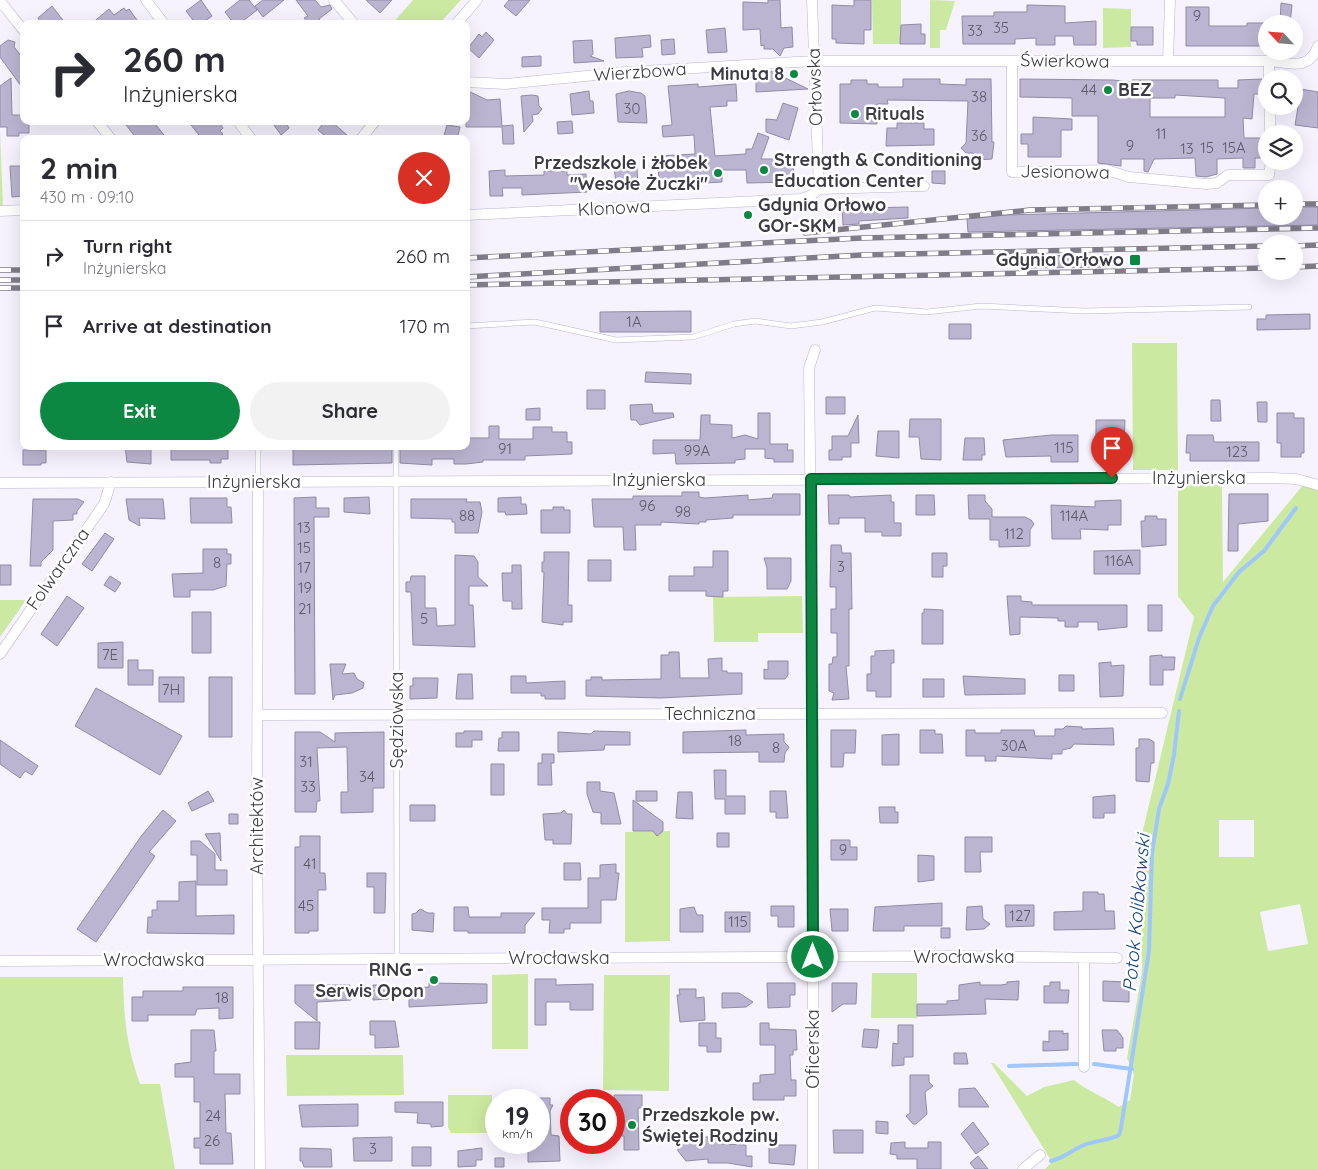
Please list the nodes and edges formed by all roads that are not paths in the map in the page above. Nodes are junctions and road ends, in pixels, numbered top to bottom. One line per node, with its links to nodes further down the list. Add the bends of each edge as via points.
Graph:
1 (146, 0): 7 (street)
2 (334, 0): 8 (street)
3 (477, 0): 9 (street)
4 (812, 0): 13 (street, Orłowska)
5 (1170, 0): 15 (street)
6 (0, 1): 10 (street)
7 (161, 20)
8 (351, 20)
9 (460, 20)
10 (20, 26)
11 (1318, 46): 12 (street)
12 (1316, 57): 16 (street, Świerkowa, via 1307,63)
13 (814, 61): 14 (street, Świerkowa); 18 (street, Wierzbowa, via 626,72 506,84); 25 (street, Orłowska)
14 (1012, 61): 15 (street, Świerkowa); 23 (street, Jesionowa, via 1012,172 1107,170 1129,177 1206,184 1217,183 1228,175 1269,175)
15 (1168, 61): 16 (street, Świerkowa)
16 (1269, 61): 17 (street)
17 (1270, 70)
18 (470, 82)
19 (100, 125): 21 (street)
20 (372, 125): 22 (street)
21 (108, 135)
22 (364, 135)
23 (1269, 170)
24 (924, 186): 25 (street)
25 (818, 189): 28 (street, Klonowa, via 801,198)
26 (20, 210): 27 (street)
27 (0, 211)
28 (470, 215)
29 (1249, 307): 30 (lane, via 1085,311 981,306 927,312 875,308 791,326 755,321 693,337 616,340 535,322)
30 (470, 326)
31 (815, 350): 34 (street, Oficerska, via 809,368)
32 (258, 450): 37 (lane)
33 (396, 450): 35 (lane, Sędziowska)
34 (811, 479): 35 (street, Inżynierska); 39 (street, Inżynierska, via 1272,478 1296,479); 43 (street, Oficerska)
35 (396, 480): 37 (street, Inżynierska); 42 (lane, Sędziowska)
36 (111, 482): 37 (street, Inżynierska); 38 (street, Inżynierska); 40 (street, Folwarczna, via 104,504)
37 (258, 482): 44 (street, Architektów)
38 (0, 483)
39 (1318, 485)
40 (0, 654)
41 (1162, 713): 43 (street, Techniczna)
42 (398, 714): 43 (street, Techniczna); 44 (street, Techniczna); 49 (lane, Sędziowska)
43 (813, 714): 45 (street, Oficerska)
44 (258, 715): 48 (street, Architektów)
45 (813, 957): 46 (street, Wrocławska); 49 (street, Wrocławska); 54 (street, Oficerska)
46 (1084, 958): 47 (street, Wrocławska); 51 (street)
47 (1117, 958)
48 (258, 959): 49 (street, Wrocławska); 50 (street, Wrocławska); 53 (street, Architektów)
49 (397, 959)
50 (0, 961)
51 (1084, 1067)
52 (1040, 1155): 55 (street)
53 (260, 1169)
54 (813, 1169)
55 (1023, 1169)

